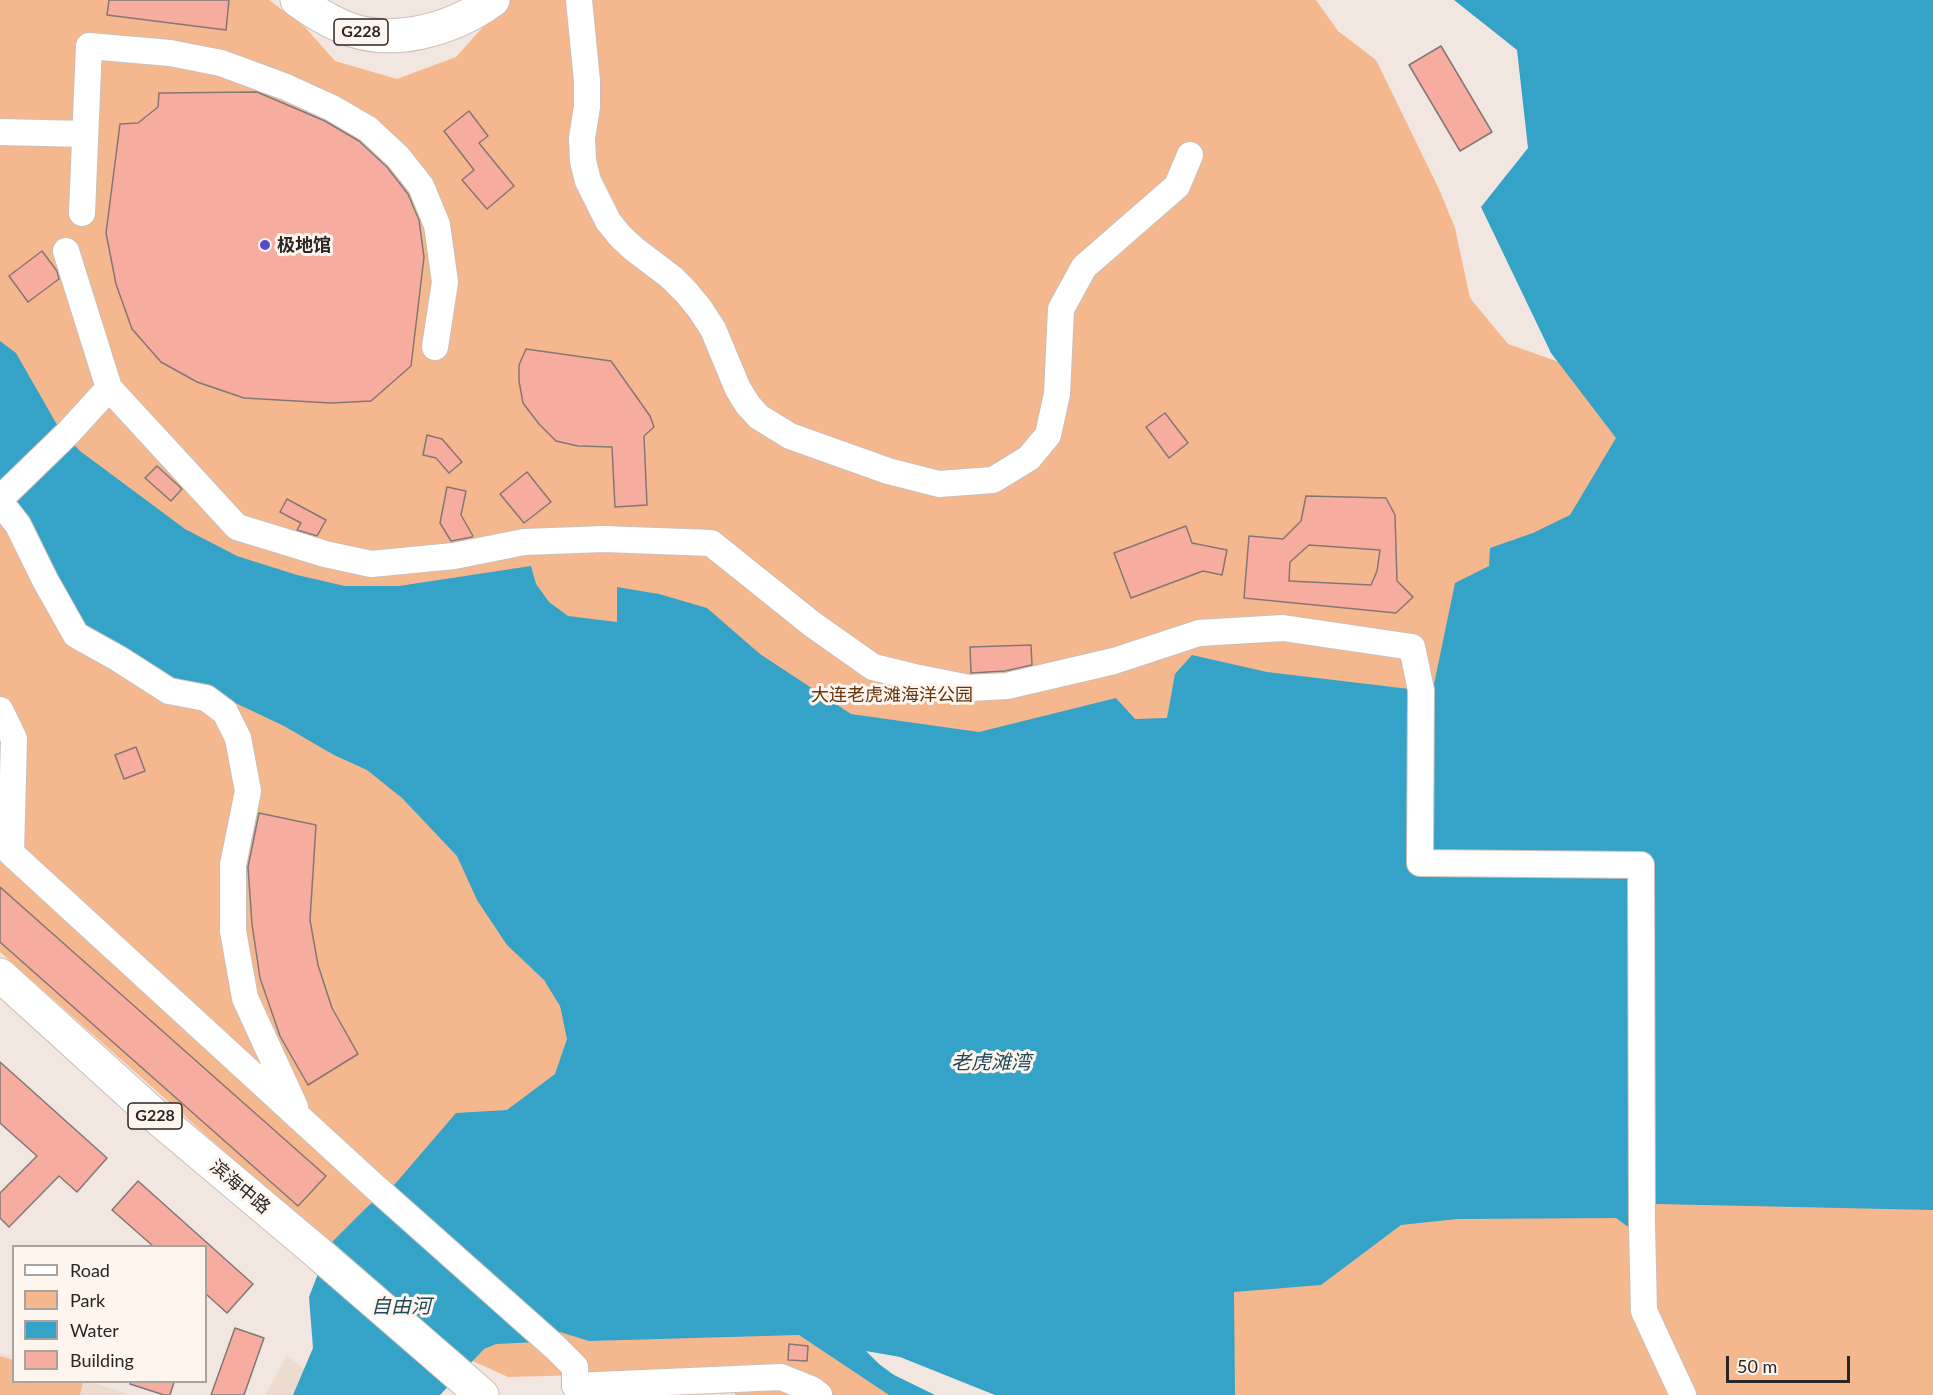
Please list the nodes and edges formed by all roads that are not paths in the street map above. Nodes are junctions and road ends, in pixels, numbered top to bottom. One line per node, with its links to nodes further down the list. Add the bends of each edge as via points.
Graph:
1 (297, 0): 5 (highway, G228, via 342,27 367,34 399,36)
2 (466, 0): 5 (highway)
3 (494, 0): 5 (highway, G228, via 479,11)
4 (579, 0): 8 (street, via 587,81 583,161 588,181 608,220 620,236 693,300 712,329 738,389 759,417 790,436 888,471 939,484 993,480 1029,458 1048,435 1057,394 1060,309 1084,267 1177,186)
5 (432, 30)
6 (0, 132): 7 (street)
7 (85, 134): 9 (street); 11 (street, via 89,46 171,53 221,63 286,87 368,129 421,186 436,225 445,282)
8 (1190, 154)
9 (82, 213)
10 (66, 250): 12 (street)
11 (435, 347)
12 (109, 388): 13 (street); 21 (street, via 237,527 371,564 454,556 524,542 604,539 711,543 873,667 969,688 1007,686 1114,661 1199,633 1284,628 1412,646 1421,690 1420,863 1641,866 1644,1311)
13 (0, 501): 17 (street, via 18,525 76,634 168,691 206,698 225,712 238,738 248,791 232,865 233,931 245,998)
14 (0, 710): 17 (street, via 14,739 11,853)
15 (0, 975): 18 (highway, 滨海中路 / G228)
16 (0, 999): 18 (highway, 滨海中路 / G228, via 140,1125)
17 (300, 1118): 20 (street, via 556,1348 575,1367 575,1386 781,1377)
18 (310, 1258): 19 (highway, 滨海中路 / G228)
19 (462, 1389)
20 (819, 1395)
21 (1683, 1395)

